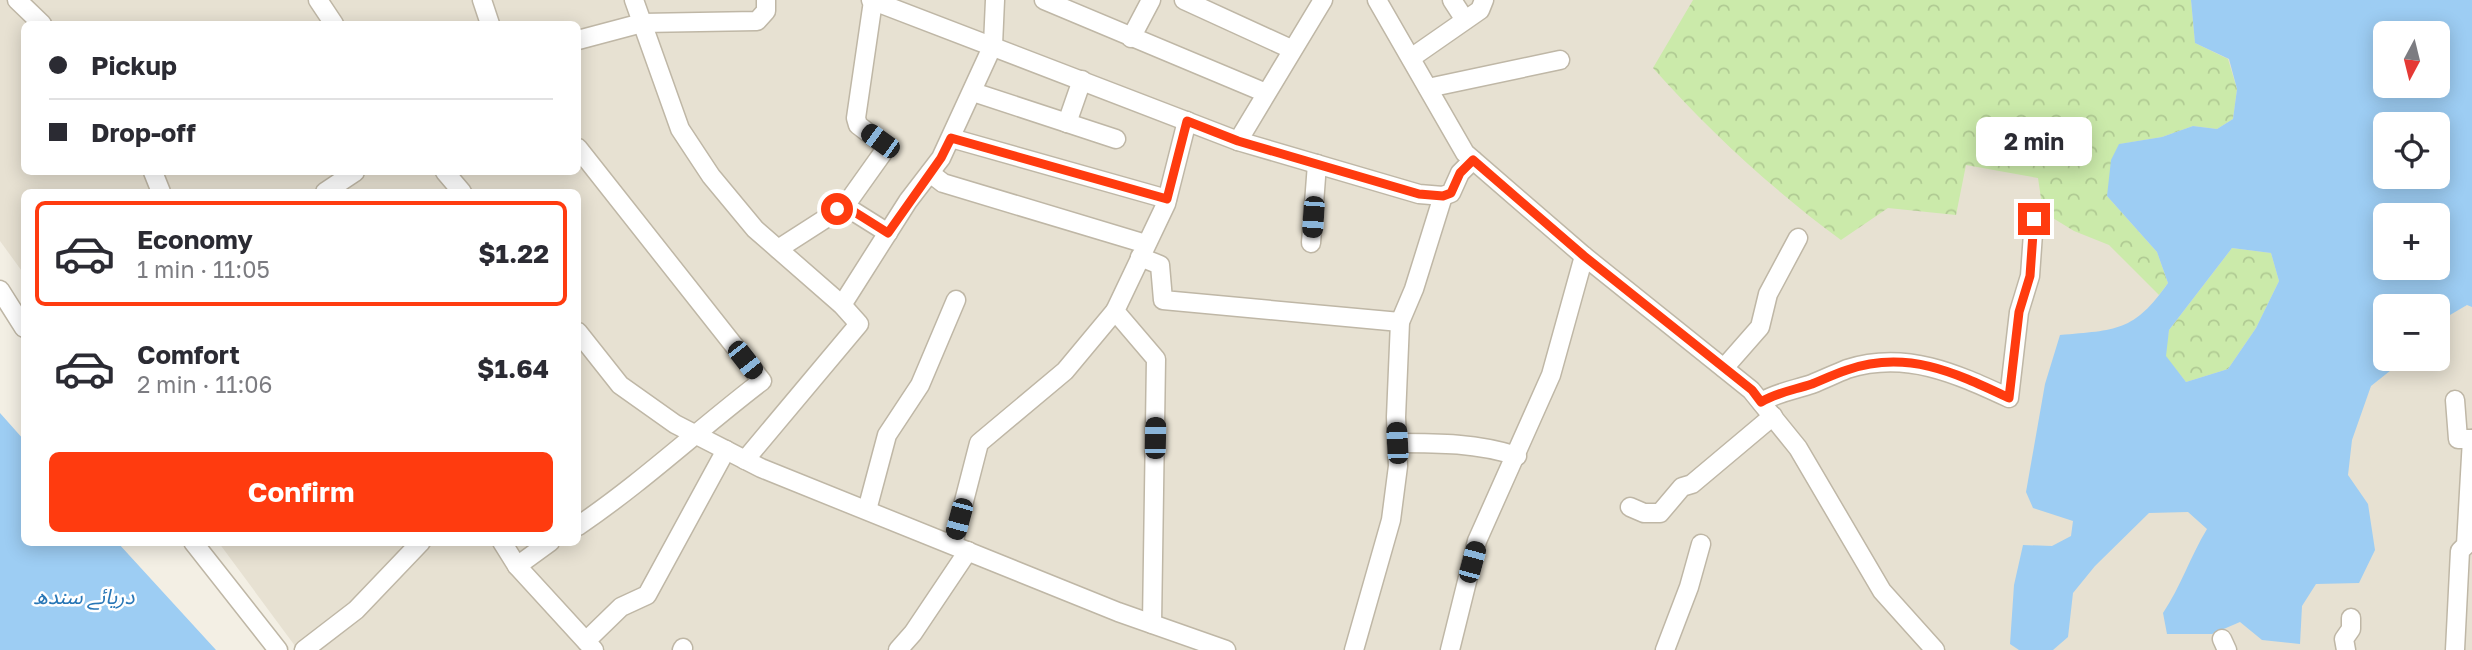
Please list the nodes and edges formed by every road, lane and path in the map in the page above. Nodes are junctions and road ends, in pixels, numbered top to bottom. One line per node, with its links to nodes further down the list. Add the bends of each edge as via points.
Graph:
1 (17, 0): 16 (street)
2 (318, 0): 17 (street)
3 (482, 0): 18 (street)
4 (634, 0): 19 (street)
5 (766, 0): 19 (street, via 766,11 757,21)
6 (872, 0): 22 (street); 45 (street, via 856,118 858,125 887,147)
7 (995, 0): 22 (street)
8 (1044, 0): 20 (street)
9 (1151, 0): 20 (street)
10 (1184, 0): 23 (street)
11 (1323, 0): 23 (street)
12 (1377, 0): 24 (street)
13 (1452, 0): 15 (street)
14 (1484, 0): 15 (street, via 1480,10)
15 (1465, 20): 24 (street)
16 (39, 21)
17 (332, 21)
18 (488, 21)
19 (642, 23): 21 (street); 50 (street, via 680,129 711,176)
20 (1130, 38): 29 (street)
21 (581, 39)
22 (993, 45): 26 (street); 28 (street)
23 (1291, 49): 29 (street)
24 (1411, 58): 27 (street)
25 (1560, 60): 27 (street)
26 (1082, 80): 30 (street); 31 (street)
27 (1428, 88): 36 (street)
28 (974, 92): 31 (street); 32 (street)
29 (1266, 93): 34 (street)
30 (1187, 121): 34 (street); 44 (street)
31 (1067, 123): 33 (street)
32 (951, 138): 38 (street); 44 (street)
33 (1116, 139)
34 (1238, 141): 37 (street)
35 (581, 152): 63 (street, via 762,381)
36 (1473, 160): 43 (street, via 1460,173 1451,193); 52 (street)
37 (1317, 164): 43 (street, via 1419,194); 49 (street)
38 (930, 173): 47 (street); 51 (street, via 943,183)
39 (350, 175): 41 (street)
40 (448, 175): 42 (street)
41 (330, 189)
42 (459, 189)
43 (1443, 196): 58 (street)
44 (1167, 199): 51 (street)
45 (845, 206): 47 (street); 50 (street)
46 (2034, 219): 62 (street, via 2030,276 2019,312 2009,398 1950,370 1892,363 1849,369 1788,389)
47 (888, 233): 55 (street)
48 (1798, 238): 60 (street, via 1768,294 1760,327)
49 (1311, 243)
50 (778, 249): 55 (street)
51 (1143, 251): 56 (street); 58 (street, via 1160,265 1163,300)
52 (1584, 256): 60 (street); 67 (street, via 1551,375)
53 (0, 290): 57 (street)
54 (956, 300): 70 (street, via 920,386 887,435)
55 (842, 305): 68 (street, via 859,324)
56 (1115, 311): 77 (street, via 1065,371 979,443); 80 (street, via 1156,359)
57 (21, 322)
58 (1400, 322): 65 (street)
59 (581, 336): 63 (street, via 620,384 675,424)
60 (1724, 368): 62 (street)
61 (2455, 400): 64 (street, via 2458,439)
62 (1767, 409): 69 (street, via 1660,513); 89 (street, via 1798,447 1882,591)
63 (695, 432): 66 (street); 71 (street, via 640,483)
64 (2472, 439): 91 (street)
65 (1397, 443): 67 (street, via 1490,447); 86 (street, via 1391,520)
66 (726, 450): 68 (street); 81 (street, via 647,595 621,607)
67 (1517, 456): 87 (street, via 1477,541)
68 (745, 460): 70 (street)
69 (1630, 507)
70 (867, 510): 77 (street)
71 (581, 524)
72 (1701, 544): 88 (street)
73 (195, 546): 82 (street)
74 (417, 546): 83 (street, via 356,610)
75 (504, 546): 78 (street)
76 (544, 546): 78 (street)
77 (960, 548): 80 (street); 84 (street, via 913,633)
78 (517, 566): 81 (street)
79 (2351, 618): 90 (street, via 2344,639)
80 (1152, 624): 85 (street)
81 (590, 645)
82 (278, 650)
83 (304, 650)
84 (898, 650)
85 (1226, 650)
86 (1354, 650)
87 (1450, 650)
88 (1665, 650)
89 (1935, 650)
90 (2346, 650)
91 (2455, 650)

